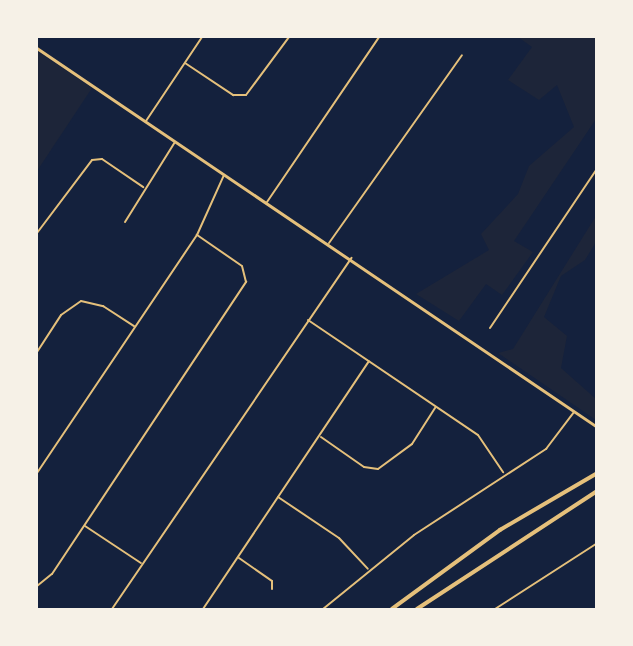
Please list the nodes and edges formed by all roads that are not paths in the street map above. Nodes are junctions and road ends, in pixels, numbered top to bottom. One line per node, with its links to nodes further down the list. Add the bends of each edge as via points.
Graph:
1 (202, 37): 6 (street)
2 (289, 37): 6 (street, via 246,95 233,94)
3 (379, 37): 12 (street)
4 (37, 48): 7 (street)
5 (462, 54): 16 (street)
6 (185, 63): 7 (street)
7 (146, 122): 8 (street)
8 (176, 142): 10 (street); 11 (street)
9 (596, 170): 20 (street)
10 (225, 174): 12 (street); 15 (street)
11 (143, 187): 13 (street); 14 (street, via 102,159 92,160)
12 (267, 202): 16 (street)
13 (125, 222)
14 (37, 233)
15 (197, 235): 19 (street); 32 (street, via 242,266 246,282)
16 (329, 243): 17 (street)
17 (351, 258): 18 (street); 24 (street)
18 (307, 319): 22 (street); 35 (street)
19 (134, 326): 21 (street, via 103,306 81,301 61,315); 27 (street)
20 (490, 328)
21 (37, 352)
22 (369, 361): 23 (street); 26 (street)
23 (435, 407): 26 (street, via 412,444 377,469 364,467); 28 (street, via 484,440)
24 (574, 412): 25 (street); 28 (street, via 546,449)
25 (596, 426)
26 (319, 436): 31 (street)
27 (37, 473)
28 (504, 473): 36 (street)
29 (596, 474): 42 (main road, via 500,530)
30 (596, 492): 43 (main road)
31 (278, 497): 34 (street); 36 (street, via 340,538)
32 (85, 526): 35 (street); 37 (street)
33 (596, 544): 44 (street)
34 (238, 558): 38 (street, via 272,581); 40 (street)
35 (142, 564): 39 (street)
36 (369, 570): 41 (street)
37 (37, 586)
38 (272, 589)
39 (111, 609)
40 (203, 609)
41 (323, 609)
42 (392, 609)
43 (417, 609)
44 (495, 609)

